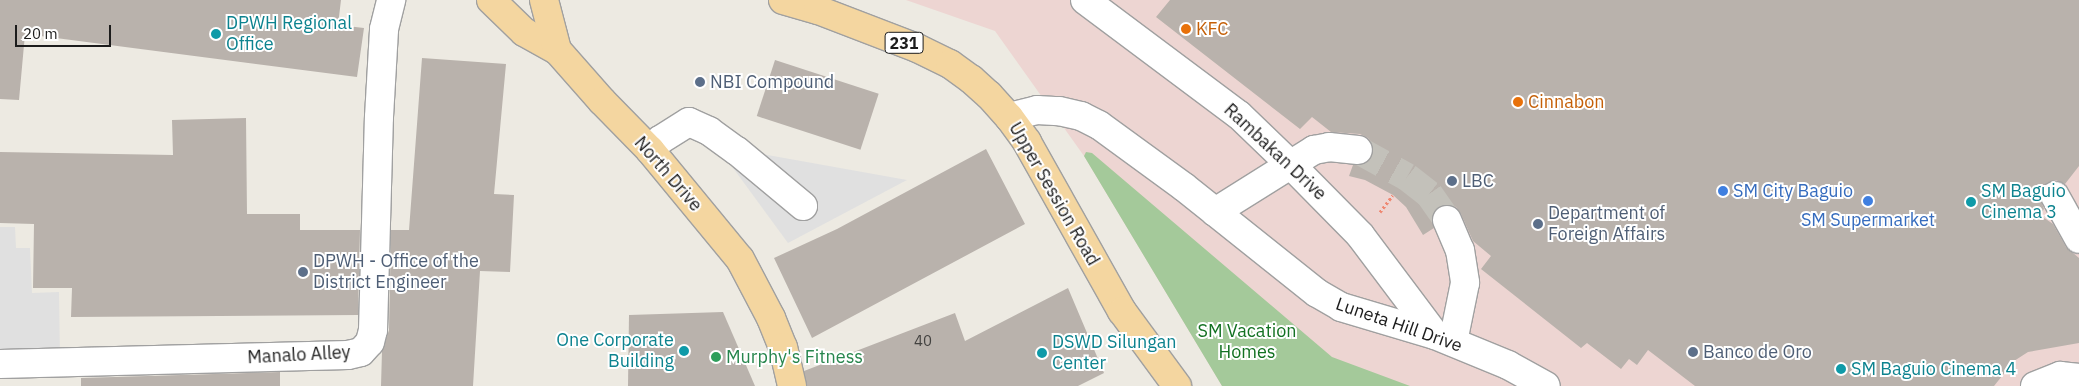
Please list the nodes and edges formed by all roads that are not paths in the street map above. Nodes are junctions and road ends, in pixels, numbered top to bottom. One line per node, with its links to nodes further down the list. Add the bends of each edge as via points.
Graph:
1 (391, 0): 17 (street, Manalo Alley, via 384,29 378,126 373,330 370,342 361,352 348,355)
2 (491, 0): 6 (main road, North Drive, via 524,32)
3 (544, 0): 6 (main road)
4 (783, 0): 7 (main road, Upper Session Road / 231, via 818,10 942,60 972,79)
5 (1085, 0): 10 (street, Rambakan Drive, via 1239,115)
6 (557, 50): 8 (main road, North Drive)
7 (1009, 116): 13 (street, Luneta Hill Drive, via 1037,110 1059,110 1081,116 1099,125); 20 (main road, Upper Session Road / 231, via 1027,142 1122,311)
8 (650, 150): 12 (street, via 689,122 709,131 737,151); 19 (main road, North Drive, via 740,259 771,318)
9 (1358, 150): 10 (street, via 1329,147 1314,150)
10 (1290, 164): 13 (street); 16 (street, Rambakan Drive, via 1360,235)
11 (2055, 196): 15 (street)
12 (803, 206)
13 (1215, 212): 16 (street, Luneta Hill Drive, via 1317,293 1340,307)
14 (1447, 220): 16 (street, via 1460,250 1465,283)
15 (2079, 239)
16 (1444, 338): 21 (street, Luneta Hill Drive, via 1508,365)
17 (0, 364)
18 (2079, 378): 22 (street, via 2060,376)
19 (792, 386)
20 (1177, 386)
21 (1546, 386)
22 (2035, 386)

